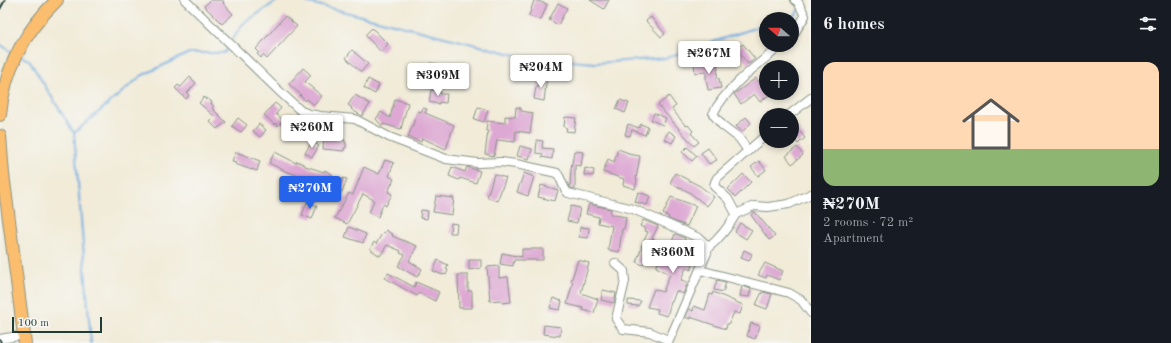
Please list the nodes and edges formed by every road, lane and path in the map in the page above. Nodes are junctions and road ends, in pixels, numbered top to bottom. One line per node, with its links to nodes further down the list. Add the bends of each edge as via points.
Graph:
1 (57, 0): 8 (highway, via 35,25 17,54 5,87)
2 (185, 0): 14 (street, via 278,90 309,114 355,119 389,137 446,159 478,163 501,162 557,173 568,193 633,209 699,238)
3 (795, 0): 4 (street, via 805,16)
4 (799, 26)
5 (774, 52): 11 (street, via 737,84 718,104 713,114 739,138)
6 (811, 98): 7 (street)
7 (798, 108)
8 (0, 115)
9 (0, 136): 19 (highway)
10 (759, 141): 11 (street)
11 (748, 151): 13 (street, via 717,178 714,184 728,199)
12 (811, 194): 13 (street, via 789,204 754,206)
13 (736, 214): 14 (street, via 725,232)
14 (708, 248): 16 (street)
15 (615, 263): 20 (street, via 624,271 616,319 623,329 650,332)
16 (700, 270): 17 (street, via 789,293 801,300); 20 (street)
17 (811, 313)
18 (0, 339): 19 (street)
19 (25, 339)
20 (668, 342)

